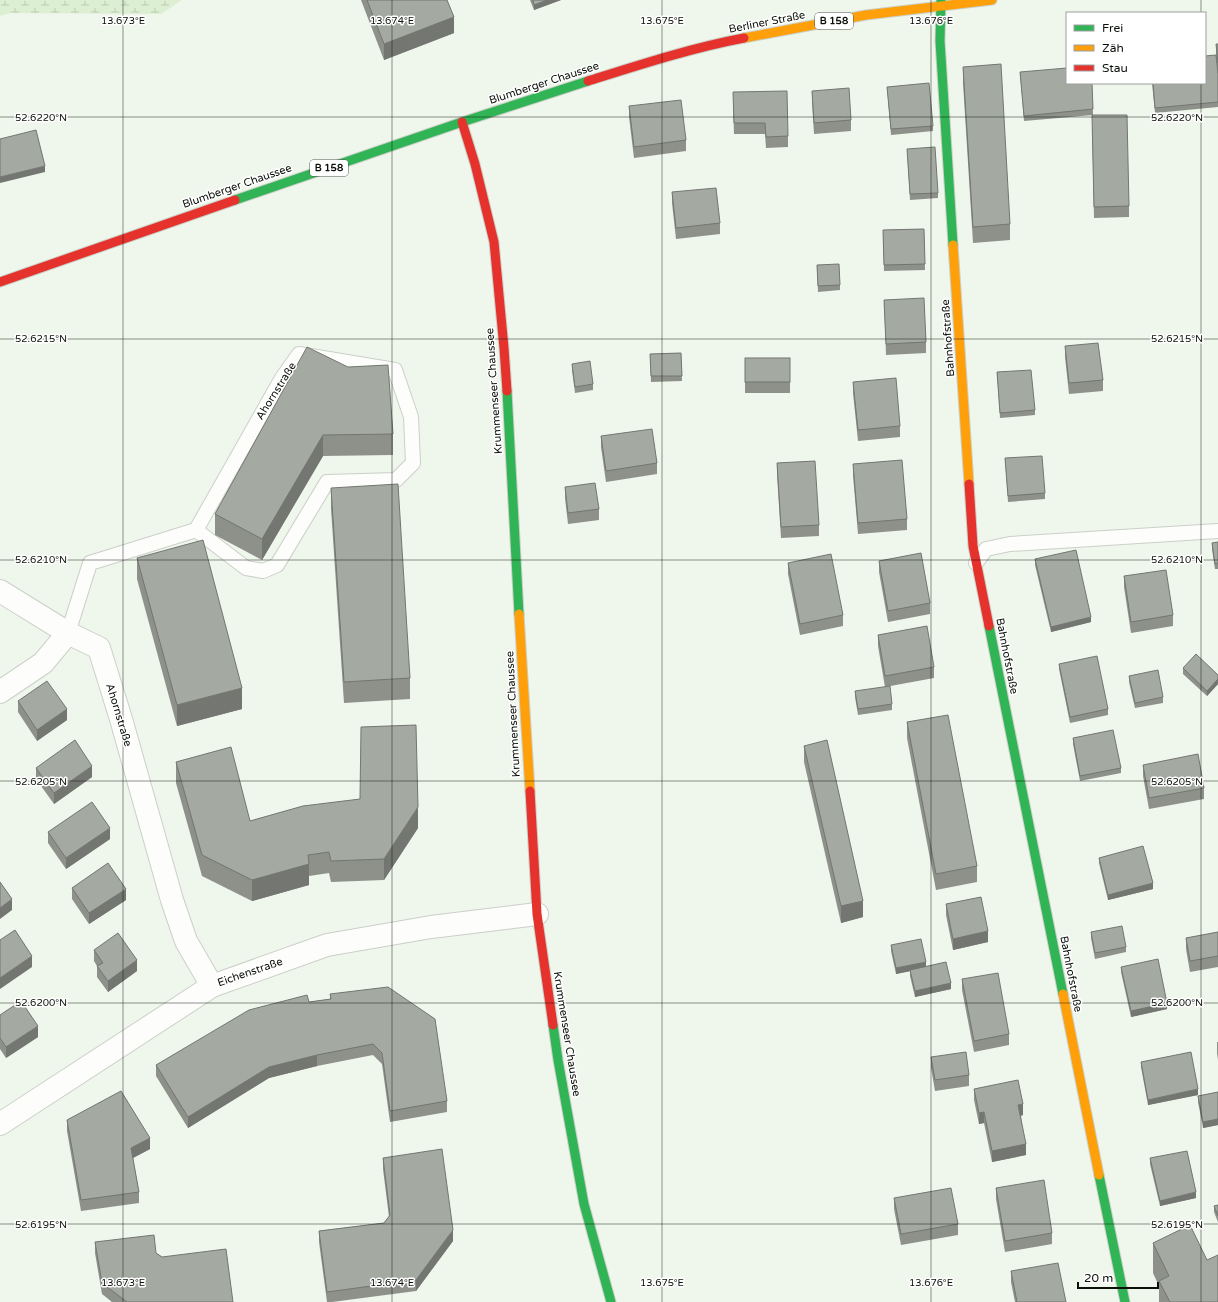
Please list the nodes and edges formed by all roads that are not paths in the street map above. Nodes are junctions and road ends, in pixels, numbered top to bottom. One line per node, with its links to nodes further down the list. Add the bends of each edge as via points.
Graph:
1 (992, 0): 2 (main road, Berliner Straße / B 158)
2 (941, 3): 3 (main road, Berliner Straße / B 158, via 736,40); 8 (main road, Bahnhofstraße, via 940,49)
3 (642, 64): 4 (main road, Blumberger Chaussee / B 158)
4 (462, 122): 5 (main road, Blumberger Chaussee / B 158); 12 (main road, Krummenseer Chaussee, via 494,242 504,348)
5 (0, 282)
6 (196, 530): 6 (lane, Ahornstraße, via 282,378 299,354 395,370 411,417 413,463 396,480 327,482 277,565 263,572 246,568); 10 (lane, via 90,563)
7 (1218, 531): 8 (lane, via 1010,544 986,549)
8 (976, 563): 16 (main road, Bahnhofstraße)
9 (0, 590): 10 (street, Ahornstraße)
10 (68, 633): 11 (street, via 43,663); 13 (street, Ahornstraße, via 99,648 172,900 186,941)
11 (0, 692)
12 (537, 914): 13 (street, Eichenstraße, via 431,927 327,945); 15 (main road, Krummenseer Chaussee, via 558,1060 584,1204)
13 (212, 986): 14 (street, Eichenstraße)
14 (0, 1123)
15 (611, 1302)
16 (1125, 1302)

